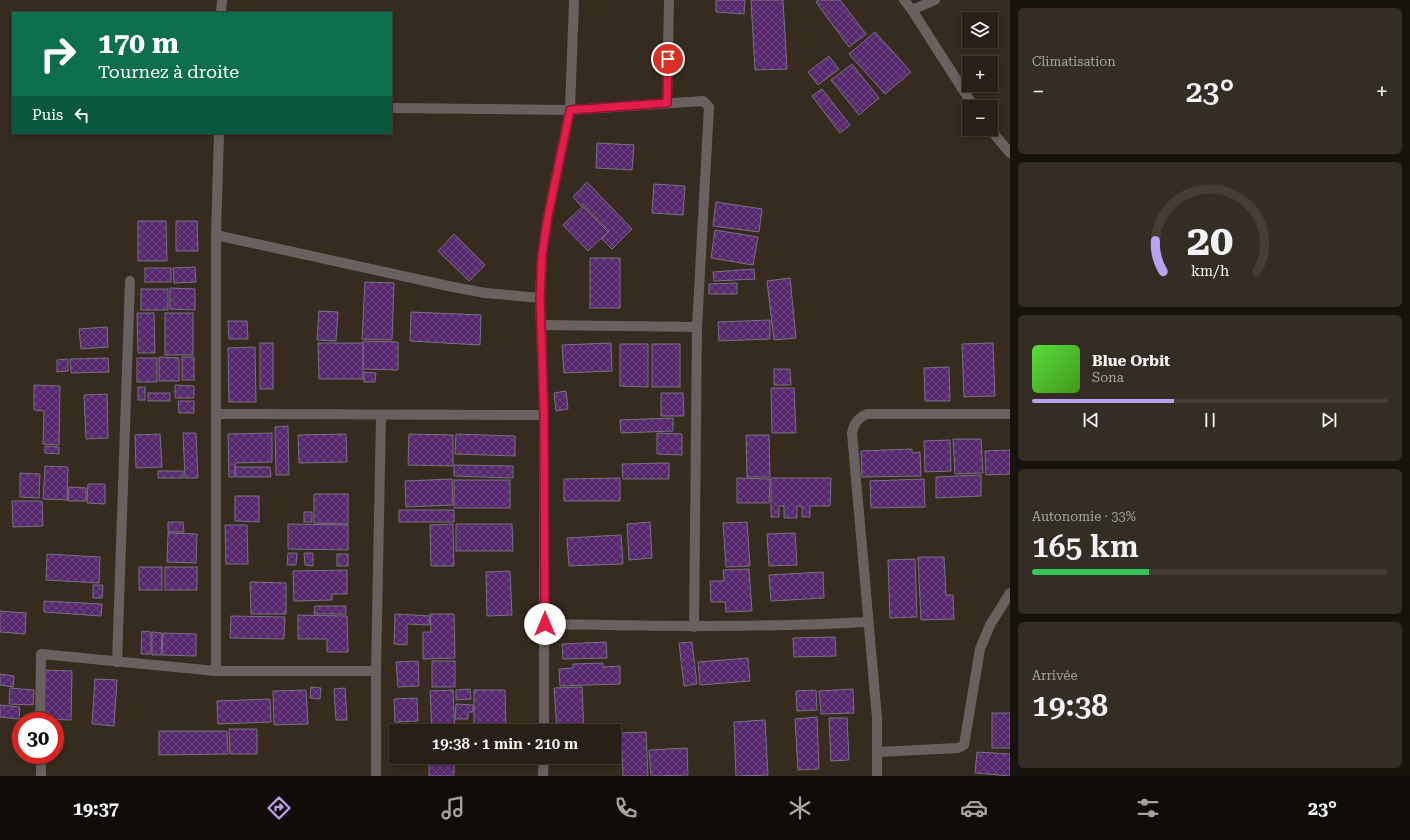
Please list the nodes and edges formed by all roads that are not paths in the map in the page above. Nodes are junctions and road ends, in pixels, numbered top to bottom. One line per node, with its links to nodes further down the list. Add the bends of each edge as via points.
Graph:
1 (222, 0): 7 (street)
2 (574, 0): 11 (street)
3 (669, 0): 9 (street)
4 (904, 0): 6 (street)
5 (935, 0): 6 (street)
6 (912, 10): 8 (street)
7 (221, 12)
8 (970, 100)
9 (667, 103): 11 (street); 19 (street, via 703,101 709,107)
10 (392, 108): 11 (street)
11 (570, 110): 17 (street, via 548,216 542,255)
12 (219, 134): 15 (street)
13 (996, 136): 14 (street)
14 (1010, 153)
15 (216, 235): 17 (street, via 453,287); 20 (street)
16 (130, 281): 28 (street)
17 (540, 298): 18 (street)
18 (542, 325): 19 (street); 21 (street)
19 (697, 327): 27 (street)
20 (216, 414): 23 (street); 30 (street)
21 (544, 414): 23 (street); 26 (street)
22 (1010, 414): 25 (street, via 867,414 859,417 852,433)
23 (381, 415): 29 (street)
24 (1010, 593): 33 (street, via 990,625 980,649 964,745 958,748)
25 (867, 622): 27 (street, via 781,627); 33 (street, via 877,718)
26 (545, 624): 27 (street); 32 (street)
27 (694, 627)
28 (117, 662): 30 (street); 31 (street, via 41,654)
29 (376, 670): 30 (street); 37 (street)
30 (216, 671)
31 (40, 712)
32 (544, 724)
33 (877, 752): 39 (street)
34 (41, 764): 36 (street)
35 (544, 764): 38 (street)
36 (41, 776)
37 (376, 776)
38 (543, 776)
39 (877, 776)

